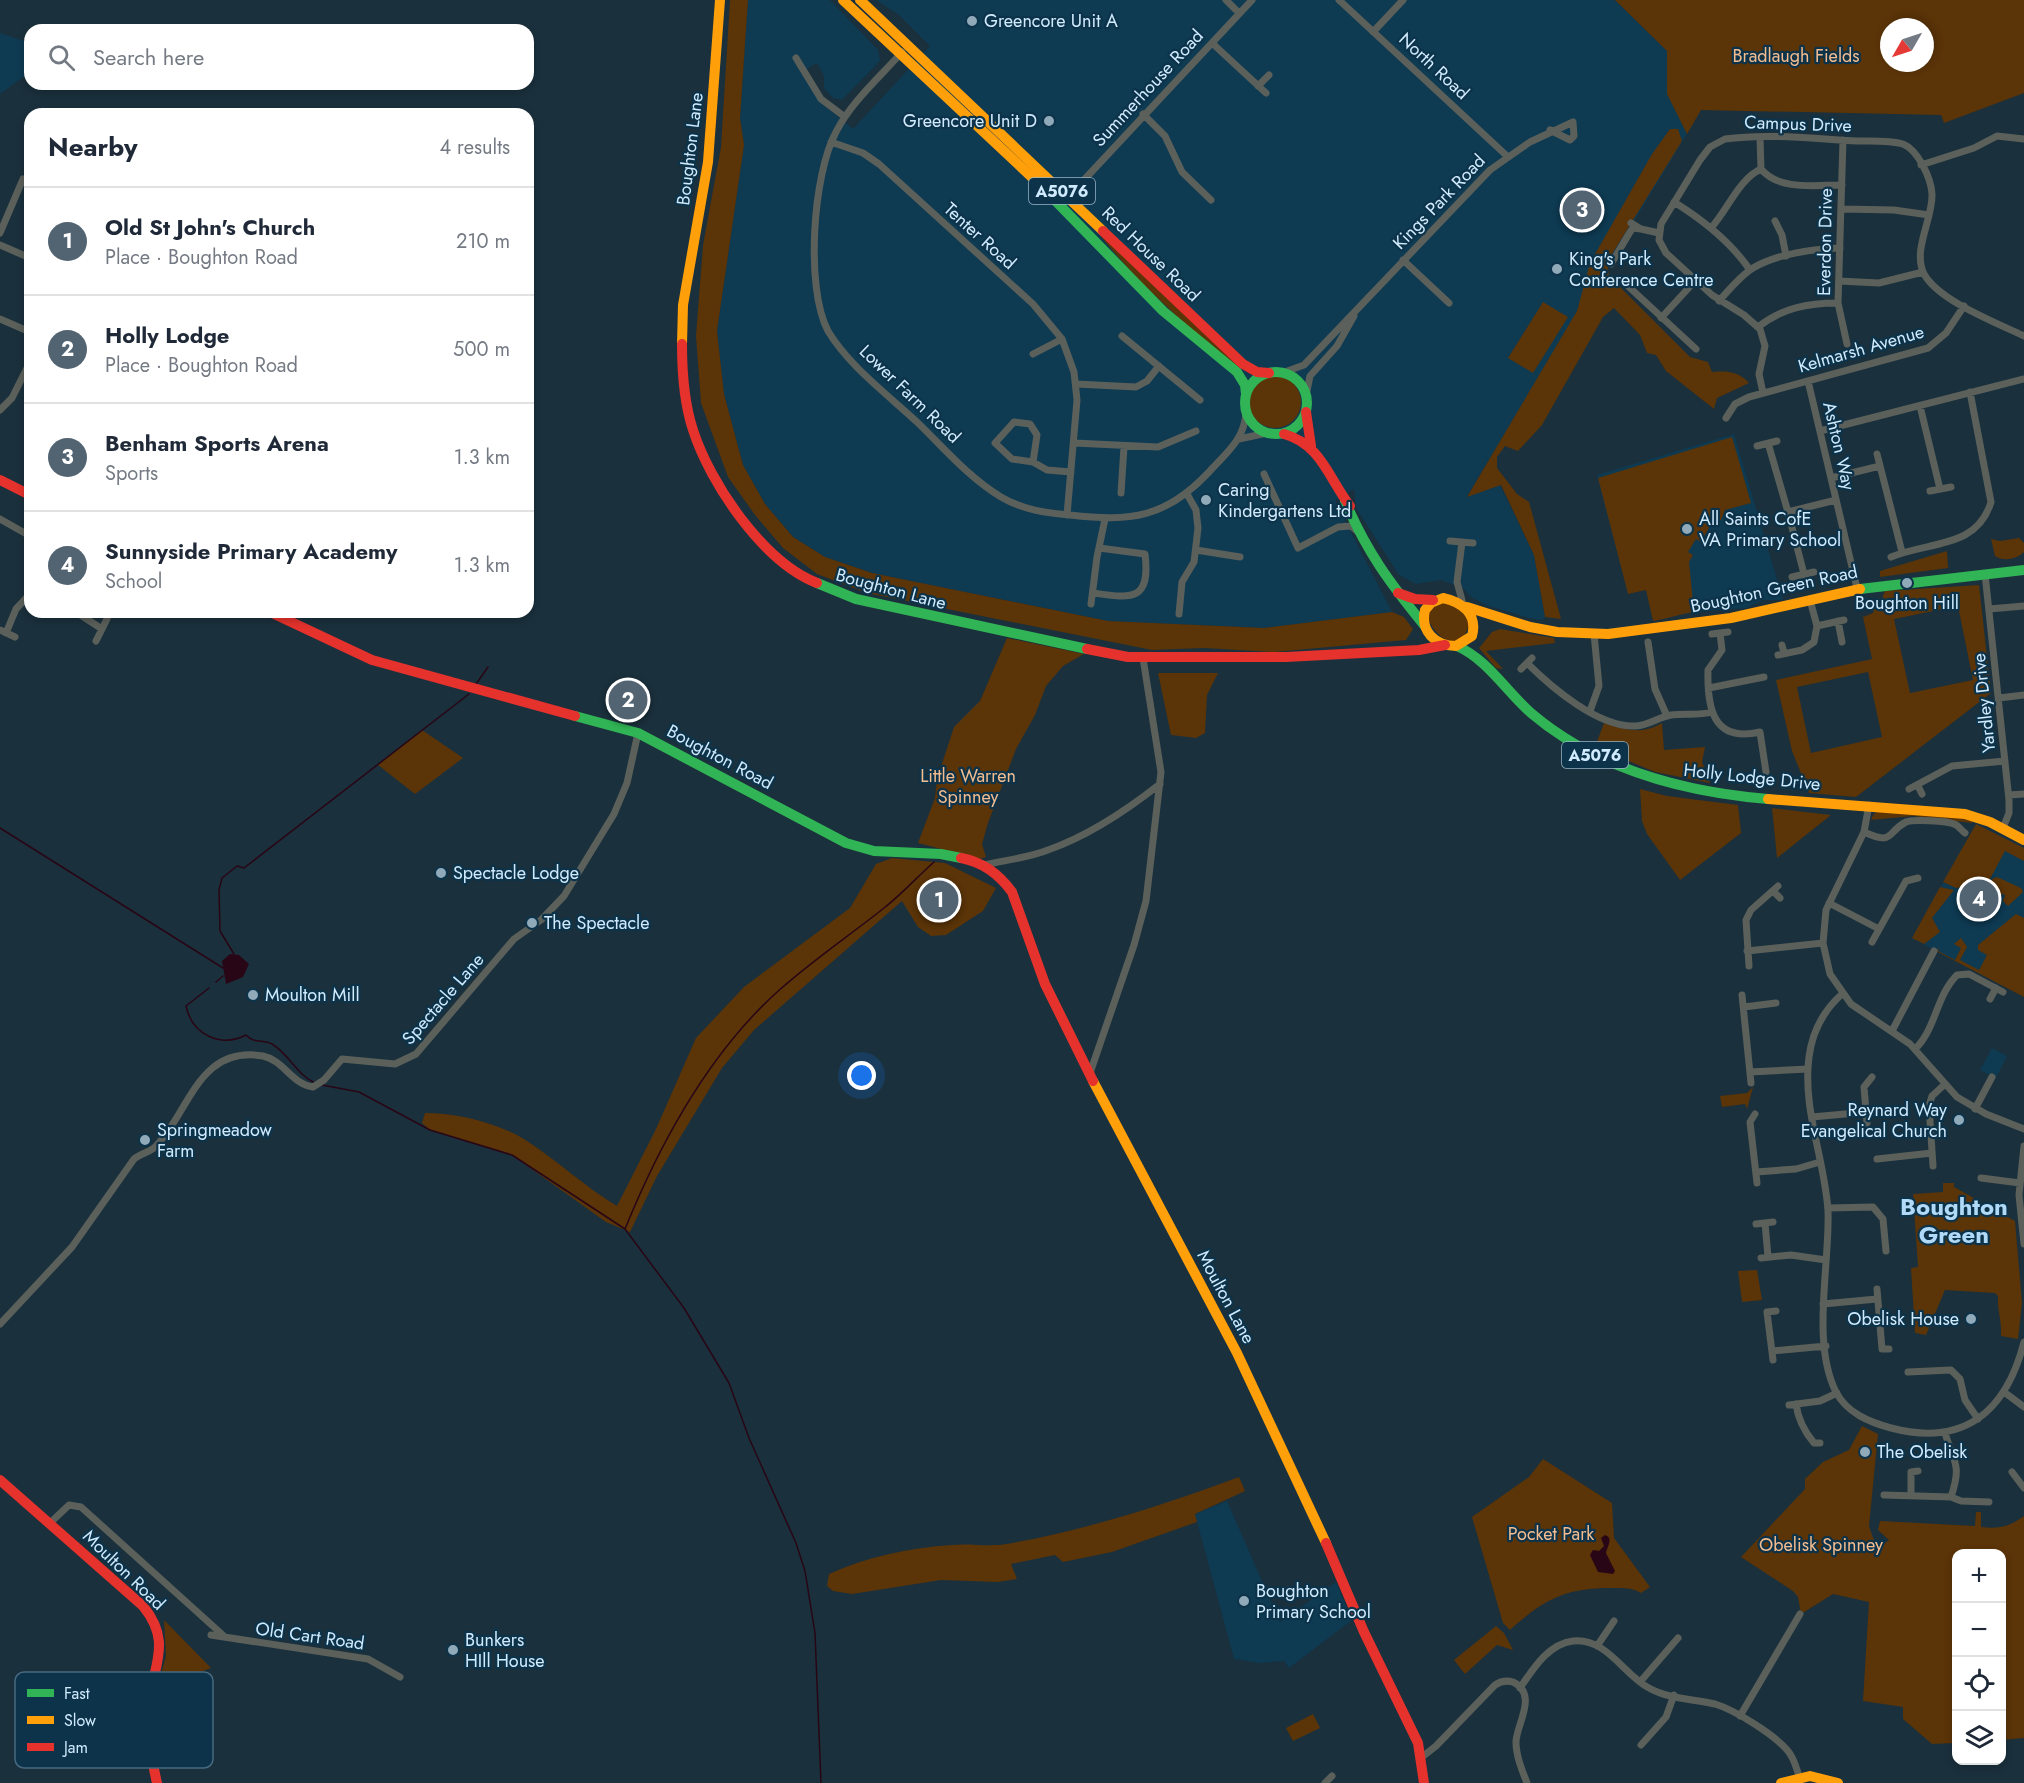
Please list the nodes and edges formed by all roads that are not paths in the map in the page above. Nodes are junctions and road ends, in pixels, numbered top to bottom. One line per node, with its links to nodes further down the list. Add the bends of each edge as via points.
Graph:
1 (720, 0): 161 (street, Boughton Lane, via 710,145 687,280 682,360 692,428 735,509 784,564 837,593 958,624)
2 (843, 0): 11 (street)
3 (860, 0): 11 (street, Red House Road / A5076)
4 (1226, 0): 8 (street)
5 (1251, 0): 8 (street, Summerhouse Road)
6 (1340, 0): 9 (street, North Road)
7 (1403, 0): 9 (street)
8 (1239, 13): 10 (street, Summerhouse Road)
9 (1373, 32): 23 (street, North Road)
10 (1212, 43): 14 (street); 16 (street, Summerhouse Road)
11 (904, 50): 17 (street, Lower Farm Road); 28 (street, Red House Road / A5076); 41 (street)
12 (796, 58): 17 (street, via 821,99)
13 (1269, 75): 14 (street)
14 (1258, 86): 15 (street)
15 (1266, 93)
16 (1143, 114): 28 (street, Summerhouse Road); 29 (street, via 1165,136 1182,172)
17 (845, 117): 22 (street, Lower Farm Road)
18 (1550, 130): 23 (street, Kings Park Road)
19 (1760, 138): 20 (street, Campus Drive); 25 (street); 30 (street, Campus Drive, via 1736,137 1714,144 1700,159)
20 (1843, 140): 24 (street, Campus Drive, via 1900,143 1912,150); 27 (street, Everdon Drive)
21 (2024, 140): 24 (street, via 1997,136 1974,148)
22 (831, 142): 62 (street, Tenter Road, via 863,153 879,164 1033,304); 110 (street, Lower Farm Road, via 821,177 813,276 818,307 832,337 854,363 983,485 1021,507)
23 (1507, 156): 44 (street, Kings Park Road)
24 (1921, 165): 32 (street, Campus Drive, via 1932,192)
25 (1761, 169): 27 (street, via 1779,182); 35 (street, via 1746,180)
26 (23, 180): 37 (street)
27 (1842, 186): 31 (street, Everdon Drive)
28 (1068, 197): 41 (street, via 1068,208); 67 (street, Red House Road / A5076, via 1243,364)
29 (1211, 200)
30 (1674, 202): 35 (street); 38 (street, Campus Drive)
31 (1841, 209): 32 (street); 40 (street, Everdon Drive)
32 (1929, 215): 47 (street, Campus Drive, via 1921,259)
33 (1775, 221): 43 (street)
34 (1632, 223): 36 (street)
35 (1711, 228): 46 (street)
36 (1641, 229): 38 (street); 45 (street, via 1633,228)
37 (0, 233)
38 (1659, 233): 48 (street, via 1666,253)
39 (0, 245): 42 (street)
40 (1839, 248): 43 (street); 49 (street, Everdon Drive)
41 (1106, 249): 75 (street, via 1163,311 1237,372)
42 (24, 255)
43 (1786, 256): 46 (street)
44 (1403, 260): 52 (street); 54 (street, Kings Park Road)
45 (1611, 264)
46 (1750, 270): 51 (street)
47 (1923, 272): 49 (street, via 1879,283); 55 (street)
48 (1695, 280): 51 (street); 56 (street)
49 (1839, 281): 53 (street, Everdon Drive)
50 (1629, 287): 56 (street)
51 (1719, 301): 58 (street)
52 (1449, 303)
53 (1838, 303): 58 (street, via 1783,311); 63 (street, Everdon Drive)
54 (1359, 306): 68 (street, Kings Park Road, via 1304,365); 76 (street, Kings Park Road, via 1337,346 1310,376)
55 (1964, 306): 61 (street); 71 (street, Kelmarsh Avenue, via 1946,333 1928,348)
56 (1661, 318): 64 (street)
57 (0, 319): 59 (street)
58 (1758, 327): 74 (street, via 1765,346 1759,374)
59 (24, 329)
60 (1122, 336): 66 (street)
61 (2024, 336)
62 (1062, 339): 65 (street); 72 (street, Tenter Road)
63 (1848, 344)
64 (1696, 349)
65 (1033, 354)
66 (1159, 366): 72 (street, via 1136,387); 77 (street)
67 (1269, 373): 68 (street); 75 (street, via 1253,383)
68 (1282, 373): 76 (street, via 1297,381)
69 (24, 374): 79 (street, via 12,398)
70 (2024, 379): 73 (street)
71 (1808, 381): 74 (street, Kelmarsh Avenue); 84 (street, Ashton Way)
72 (1076, 384): 89 (street, Tenter Road)
73 (1970, 392): 78 (street); 121 (street, via 1991,502 1988,510 1970,534 1962,538)
74 (1763, 393): 82 (street, Kelmarsh Avenue, via 1735,404)
75 (1246, 394): 80 (street)
76 (1306, 396): 81 (street)
77 (1200, 400)
78 (1920, 406): 84 (street); 102 (street)
79 (0, 410)
80 (1246, 412): 85 (street, via 1256,427); 87 (street)
81 (1306, 412): 86 (street, via 1298,426); 91 (street)
82 (1726, 418)
83 (1196, 431): 93 (street, via 1158,447)
84 (1820, 432): 99 (street, Ashton Way)
85 (1267, 433): 86 (street); 87 (street)
86 (1284, 434): 91 (street)
87 (1239, 439): 106 (street, Lower Farm Road)
88 (1777, 441): 90 (street)
89 (1074, 443): 93 (street); 97 (street, Tenter Road)
90 (1768, 443): 92 (street); 109 (street)
91 (1311, 446): 108 (street)
92 (1757, 446)
93 (1124, 447): 105 (street)
94 (1877, 454): 96 (street)
95 (1033, 462): 95 (street, via 1012,459 995,443 1014,422 1030,424 1036,435); 97 (street, via 1047,470)
96 (1880, 466): 99 (street); 121 (street)
97 (1071, 472): 110 (street, Tenter Road)
98 (1264, 474): 113 (street, via 1299,548)
99 (1831, 478): 107 (street, Ashton Way)
100 (0, 480): 104 (street)
101 (1951, 487): 102 (street)
102 (1940, 489): 103 (street)
103 (1930, 491)
104 (24, 492)
105 (1121, 493)
106 (1187, 494): 112 (street, Lower Farm Road, via 1165,508 1143,515); 120 (street, via 1198,520)
107 (1836, 500): 109 (street); 130 (street, Ashton Way)
108 (1345, 504): 113 (street, via 1345,518); 115 (street, via 1362,531)
109 (1788, 512): 126 (street)
110 (1067, 515): 112 (street, Lower Farm Road)
111 (0, 519): 114 (street)
112 (1105, 519): 119 (street)
113 (1338, 527): 115 (street, via 1351,526)
114 (24, 533)
115 (1361, 536): 131 (street)
116 (1450, 541): 117 (street)
117 (1462, 542): 118 (street); 129 (street)
118 (1473, 543)
119 (1099, 548): 132 (street); 132 (street, via 1145,554 1144,584 1129,598)
120 (1196, 550): 122 (street); 140 (street, via 1191,569 1182,582)
121 (1902, 552): 123 (street)
122 (1240, 557)
123 (1892, 557)
124 (2024, 570): 127 (street, Boughton Green Road)
125 (1814, 572): 126 (street)
126 (1804, 574): 128 (street)
127 (1985, 574): 130 (street, Boughton Green Road); 139 (street, Yardley Drive)
128 (1792, 577)
129 (1457, 582): 133 (street); 137 (street)
130 (1857, 588): 135 (street, Boughton Green Road)
131 (1395, 591): 133 (street, via 1414,599); 146 (street)
132 (1093, 593): 136 (street)
133 (1438, 599): 137 (street); 146 (street, via 1424,610)
134 (24, 600): 149 (street)
135 (1809, 600): 145 (street); 151 (street, Boughton Green Road, via 1731,618)
136 (1091, 604)
137 (1465, 605): 144 (street, Boughton Green Road); 148 (street, via 1473,616)
138 (2024, 606): 139 (street)
139 (1989, 609): 166 (street, Yardley Drive)
140 (1179, 614)
141 (85, 618): 147 (street)
142 (283, 618): 170 (street, Boughton Road, via 372,660)
143 (107, 619): 147 (street)
144 (1497, 619): 148 (street, via 1481,621); 151 (street, Boughton Green Road, via 1543,630)
145 (1817, 626): 155 (street, via 1841,621); 157 (street, via 1817,635 1802,650 1781,654)
146 (1425, 628): 156 (street); 159 (street, via 1425,643)
147 (102, 629): 153 (street)
148 (1473, 630): 158 (street); 160 (street)
149 (3, 631): 152 (street)
150 (1720, 633): 164 (street, via 1722,650 1709,667)
151 (1594, 634): 167 (street, via 1599,686)
152 (15, 637)
153 (96, 641)
154 (1648, 642): 169 (street, via 1655,689)
155 (1842, 642)
156 (1445, 645): 158 (street); 159 (street, Boughton Lane)
157 (1782, 645)
158 (1457, 646): 160 (street, Holly Lodge Drive / A5076)
159 (1410, 651): 161 (street, Boughton Lane)
160 (1476, 656): 179 (street, Holly Lodge Drive / A5076, via 1545,724 1592,754 1634,772 1717,793)
161 (1143, 658): 173 (street, via 1160,757)
162 (1521, 669): 167 (street, via 1530,660 1555,690)
163 (1764, 677): 164 (street)
164 (1709, 688): 168 (street)
165 (2024, 695): 166 (street)
166 (1999, 698): 171 (street, Yardley Drive)
167 (1590, 711): 169 (street, via 1634,726)
168 (1712, 712): 169 (street); 172 (street, via 1728,732 1760,732)
169 (1667, 716)
170 (638, 733): 184 (street, Boughton Road, via 846,843 874,851 940,854); 234 (street, Spectacle Lane, via 627,783 614,814 564,896 541,920 514,939 416,1054 395,1064 342,1059 313,1087 263,1056 217,1063 201,1079 157,1146 134,1159 72,1247)
171 (2005, 761): 174 (street, via 1952,766); 178 (street, Yardley Drive)
172 (1766, 772)
173 (1160, 784): 184 (street, via 1062,845); 203 (street, via 1142,921)
174 (1918, 786): 175 (street); 176 (street)
175 (1910, 789)
176 (1922, 794)
177 (2024, 794): 178 (street)
178 (2009, 795): 180 (street, Yardley Drive, via 2009,813)
179 (1869, 806): 180 (street, Holly Lodge Drive / A5076, via 1956,813); 181 (street)
180 (2003, 828): 183 (street, Holly Lodge Drive / A5076)
181 (1864, 832): 182 (street, via 1888,837 1913,820 1955,824); 187 (street)
182 (1965, 833)
183 (2024, 840)
184 (984, 865): 203 (street, Moulton Lane, via 1012,892 1038,968)
185 (1918, 878): 188 (street, via 1906,881)
186 (1780, 898): 191 (street, via 1775,889 1747,917)
187 (1828, 903): 188 (street); 190 (street)
188 (1879, 929): 189 (street)
189 (1872, 942)
190 (1823, 943): 191 (street); 194 (street, via 1830,974)
191 (1748, 951): 193 (street)
192 (1934, 951): 199 (street, via 1926,958)
193 (1749, 966)
194 (1842, 994): 199 (street, via 1861,1012); 201 (street, via 1820,1021)
195 (1742, 995): 198 (street)
196 (1990, 999): 200 (street, via 1999,990 1969,974 1957,975 1941,1000 1929,1034)
197 (1776, 1003): 198 (street)
198 (1744, 1006): 202 (street)
199 (1892, 1031): 200 (street)
200 (1915, 1049): 207 (street)
201 (1808, 1069): 202 (street); 211 (street)
202 (1750, 1072): 206 (street)
203 (1089, 1074): 267 (street, Moulton Lane, via 1247,1373)
204 (1872, 1077): 209 (street, via 1864,1087)
205 (1992, 1077): 208 (street)
206 (1751, 1083)
207 (1944, 1085): 208 (street); 215 (street, via 1929,1102)
208 (1975, 1109): 213 (street)
209 (1867, 1112): 211 (street); 212 (street)
210 (1755, 1114): 219 (street, via 1750,1122)
211 (1812, 1117): 217 (street)
212 (1867, 1123)
213 (2024, 1129)
214 (2024, 1146): 222 (street)
215 (1932, 1153): 216 (street); 218 (street)
216 (1883, 1161)
217 (1820, 1162): 219 (street); 223 (street)
218 (1933, 1166)
219 (1756, 1172): 221 (street)
220 (1981, 1178): 222 (street)
221 (1757, 1183)
222 (2020, 1183): 228 (street)
223 (1827, 1208): 227 (street, via 1873,1207 1882,1220 1885,1248); 229 (street)
224 (1773, 1222): 225 (street)
225 (1765, 1223): 226 (street); 229 (street, via 1764,1257 1791,1255)
226 (1756, 1224)
227 (1893, 1244)
228 (2024, 1244)
229 (1826, 1260): 232 (street)
230 (1876, 1289): 231 (street)
231 (1877, 1299): 232 (street); 237 (street, via 1882,1349)
232 (1823, 1304): 236 (street)
233 (1776, 1311): 236 (street, via 1767,1312 1772,1355)
234 (0, 1324)
235 (2024, 1342): 239 (street)
236 (1826, 1346): 240 (street, via 1829,1372)
237 (1889, 1349)
238 (1908, 1372): 242 (street, via 1951,1370 1960,1379 1965,1400)
239 (2004, 1392): 241 (street); 242 (street)
240 (1837, 1393): 243 (street, via 1850,1409 1872,1422 1914,1433); 244 (street, via 1820,1401 1793,1405 1806,1433 1814,1443)
241 (2024, 1407)
242 (1978, 1419): 243 (street)
243 (1945, 1433): 251 (street, via 1957,1464)
244 (1820, 1443)
245 (1918, 1471): 250 (street, via 1911,1472)
246 (2012, 1472): 248 (street)
247 (0, 1480): 253 (street, Moulton Road)
248 (2024, 1488)
249 (1884, 1495): 250 (street)
250 (1911, 1496): 251 (street)
251 (1951, 1497): 252 (street, via 1978,1506)
252 (1989, 1502)
253 (50, 1523): 257 (street, via 69,1505 81,1507); 260 (street, Moulton Road, via 143,1606 158,1628 161,1646)
254 (1800, 1614): 265 (street)
255 (1614, 1621): 259 (street)
256 (211, 1635): 257 (street, Old Cart Road)
257 (225, 1637): 261 (street, Old Cart Road, via 368,1659)
258 (1678, 1638): 262 (street)
259 (1597, 1646): 262 (street); 263 (street, via 1576,1641 1557,1647 1541,1660)
260 (155, 1672)
261 (400, 1677)
262 (1640, 1682): 264 (street)
263 (1520, 1688): 267 (street, via 1512,1682 1498,1683); 274 (street, via 1526,1709 1516,1743)
264 (1674, 1695): 265 (street, via 1717,1705); 266 (street, via 1666,1717)
265 (1740, 1716): 270 (street, via 1787,1749)
266 (1641, 1745)
267 (1422, 1757): 273 (street, Moulton Lane)
268 (155, 1768): 271 (street, Moulton Road)
269 (1332, 1776): 272 (street)
270 (1798, 1776): 275 (street); 276 (street, via 1817,1776)
271 (157, 1783)
272 (1325, 1783)
273 (1424, 1783)
274 (1527, 1783)
275 (1781, 1783)
276 (1838, 1783)

